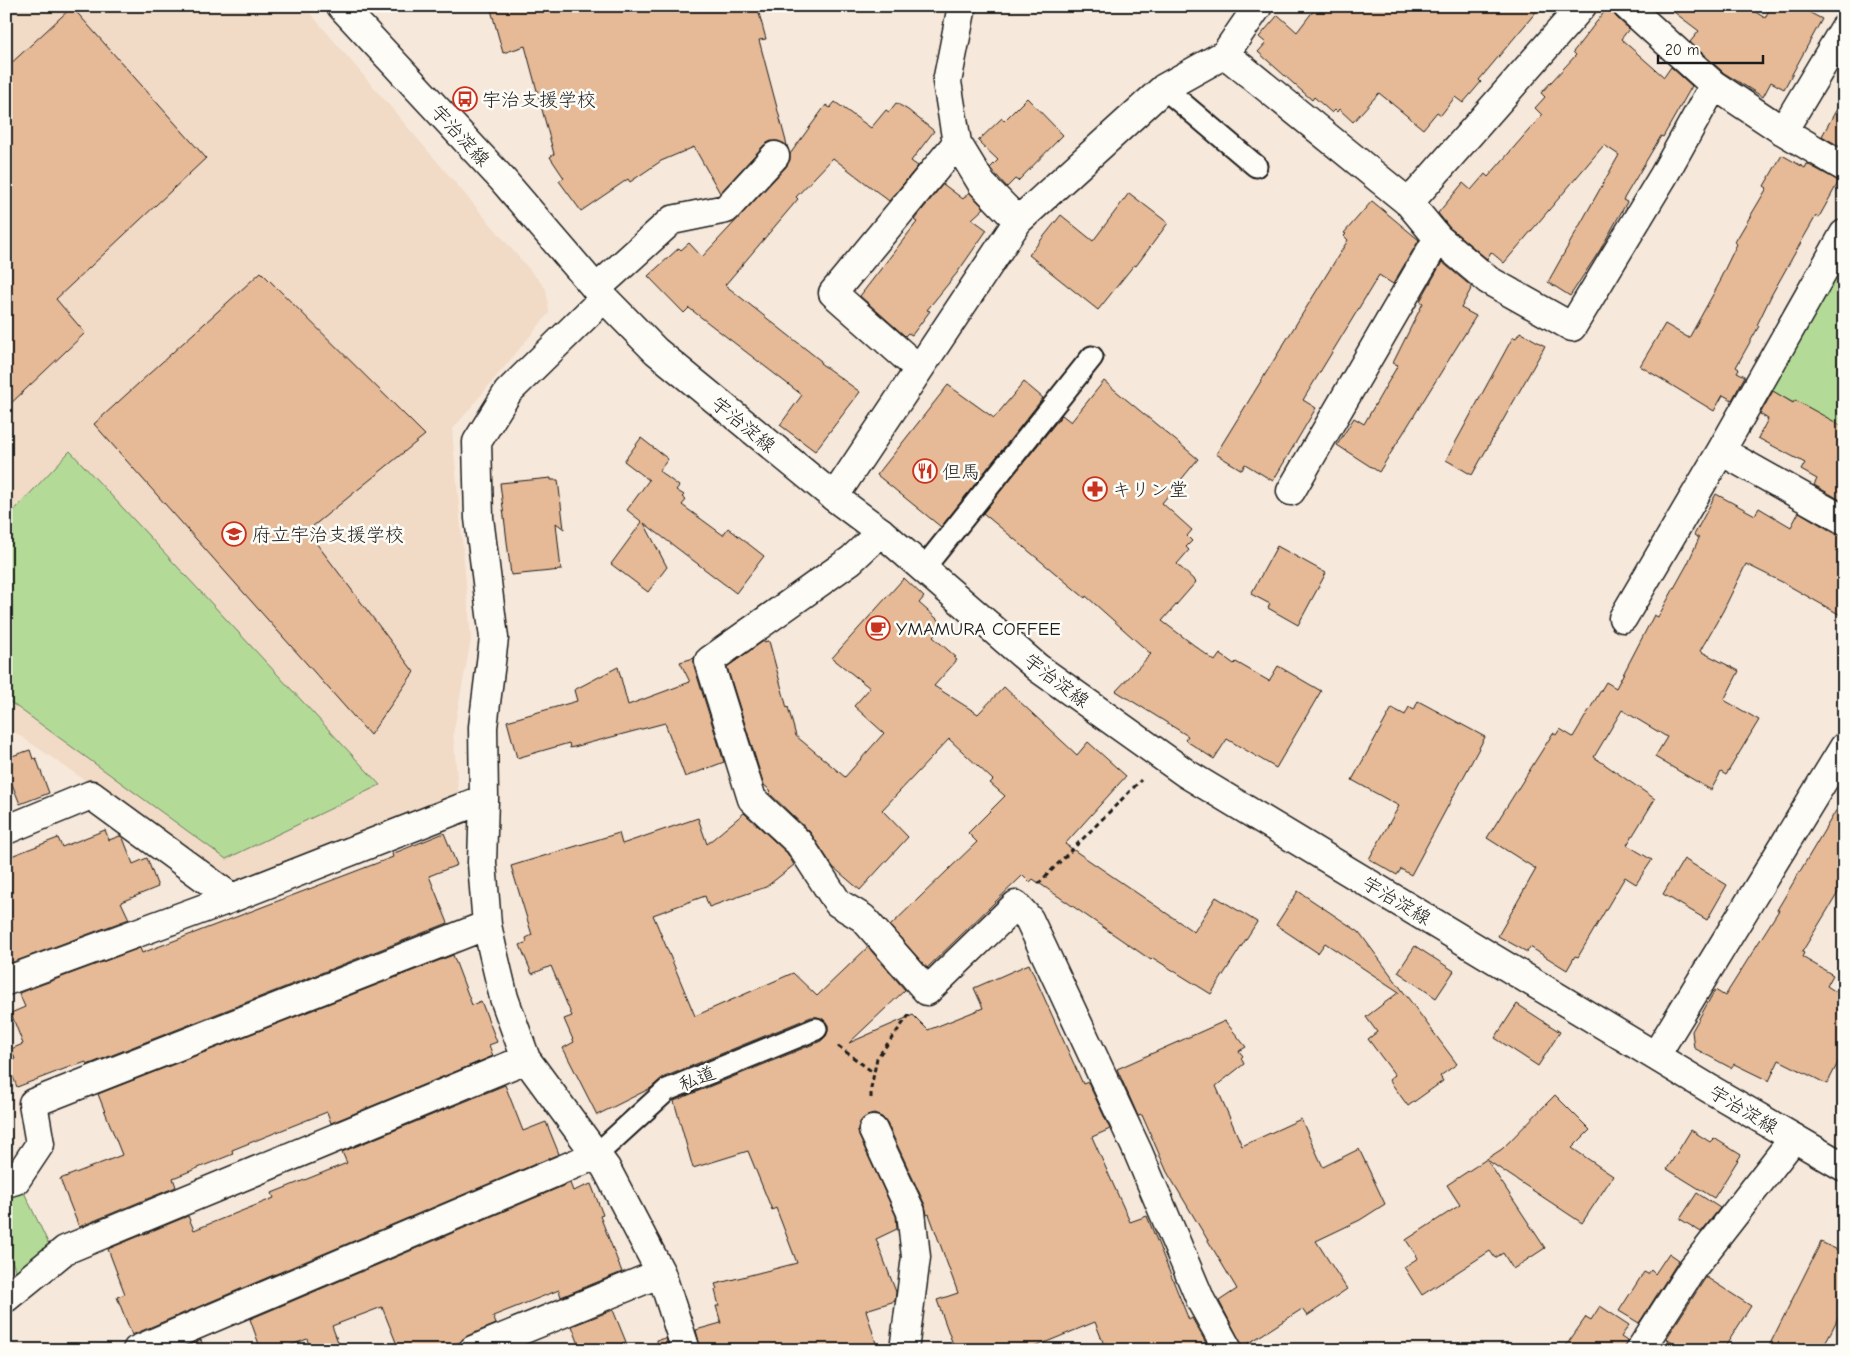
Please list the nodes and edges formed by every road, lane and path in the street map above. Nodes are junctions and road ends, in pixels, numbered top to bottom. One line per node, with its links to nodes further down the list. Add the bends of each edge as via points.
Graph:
1 (341, 6): 19 (street, 宇治淀線, via 502,179)
2 (962, 6): 11 (street, via 947,82)
3 (1258, 6): 7 (street)
4 (1582, 6): 15 (street)
5 (1627, 6): 8 (street)
6 (1844, 29): 10 (street)
7 (1225, 54): 9 (street); 15 (street)
8 (1714, 84): 10 (street); 18 (street, via 1664,175 1572,327 1488,280)
9 (1164, 88): 13 (lane); 16 (street)
10 (1783, 131): 14 (street)
11 (957, 143): 16 (street, via 982,184); 21 (street, via 833,293)
12 (774, 156): 19 (street, via 726,208 672,220)
13 (1256, 166)
14 (1844, 168)
15 (1409, 202): 18 (street)
16 (1018, 221): 21 (street)
17 (1844, 234): 22 (street)
18 (1438, 238): 23 (street)
19 (600, 294): 24 (street, 宇治淀線, via 656,351); 31 (street, via 508,392 477,442 479,518 494,638 483,727)
20 (1092, 357): 27 (lane)
21 (919, 369): 24 (street)
22 (1721, 451): 25 (street); 28 (street)
23 (1291, 491)
24 (834, 497): 26 (street, 宇治淀線)
25 (1844, 520)
26 (881, 532): 27 (street, 宇治淀線); 37 (street, via 851,560 709,661 752,799 799,843 838,904 863,918)
27 (923, 569): 30 (street, 宇治淀線, via 1038,668)
28 (1623, 618)
29 (1844, 746): 39 (street)
30 (1163, 757): 34 (path); 39 (street, 宇治淀線)
31 (484, 799): 33 (street); 35 (street, via 482,863)
32 (6, 830): 33 (street, via 91,795)
33 (232, 898): 36 (street)
34 (1016, 905): 37 (street); 53 (street, via 1029,919 1138,1152 1202,1301)
35 (487, 925): 40 (street, via 504,998); 46 (street, via 33,1103 40,1144 16,1180)
36 (6, 981)
37 (927, 991): 41 (path, via 877,1058)
38 (816, 1029): 41 (path); 44 (lane, 私道, via 667,1090)
39 (1656, 1055): 43 (street, 宇治淀線)
40 (526, 1059): 44 (street); 48 (street, via 65,1250)
41 (874, 1074): 42 (path, via 871,1088)
42 (873, 1130): 52 (street, via 911,1212 916,1257)
43 (1794, 1138): 45 (street, 宇治淀線); 54 (street, via 1692,1269)
44 (596, 1155): 47 (street); 49 (street)
45 (1844, 1167)
46 (6, 1184)
47 (661, 1273): 50 (street); 51 (street)
48 (6, 1298)
49 (137, 1350)
50 (473, 1350)
51 (686, 1350)
52 (904, 1350)
53 (1228, 1350)
54 (1640, 1350)

